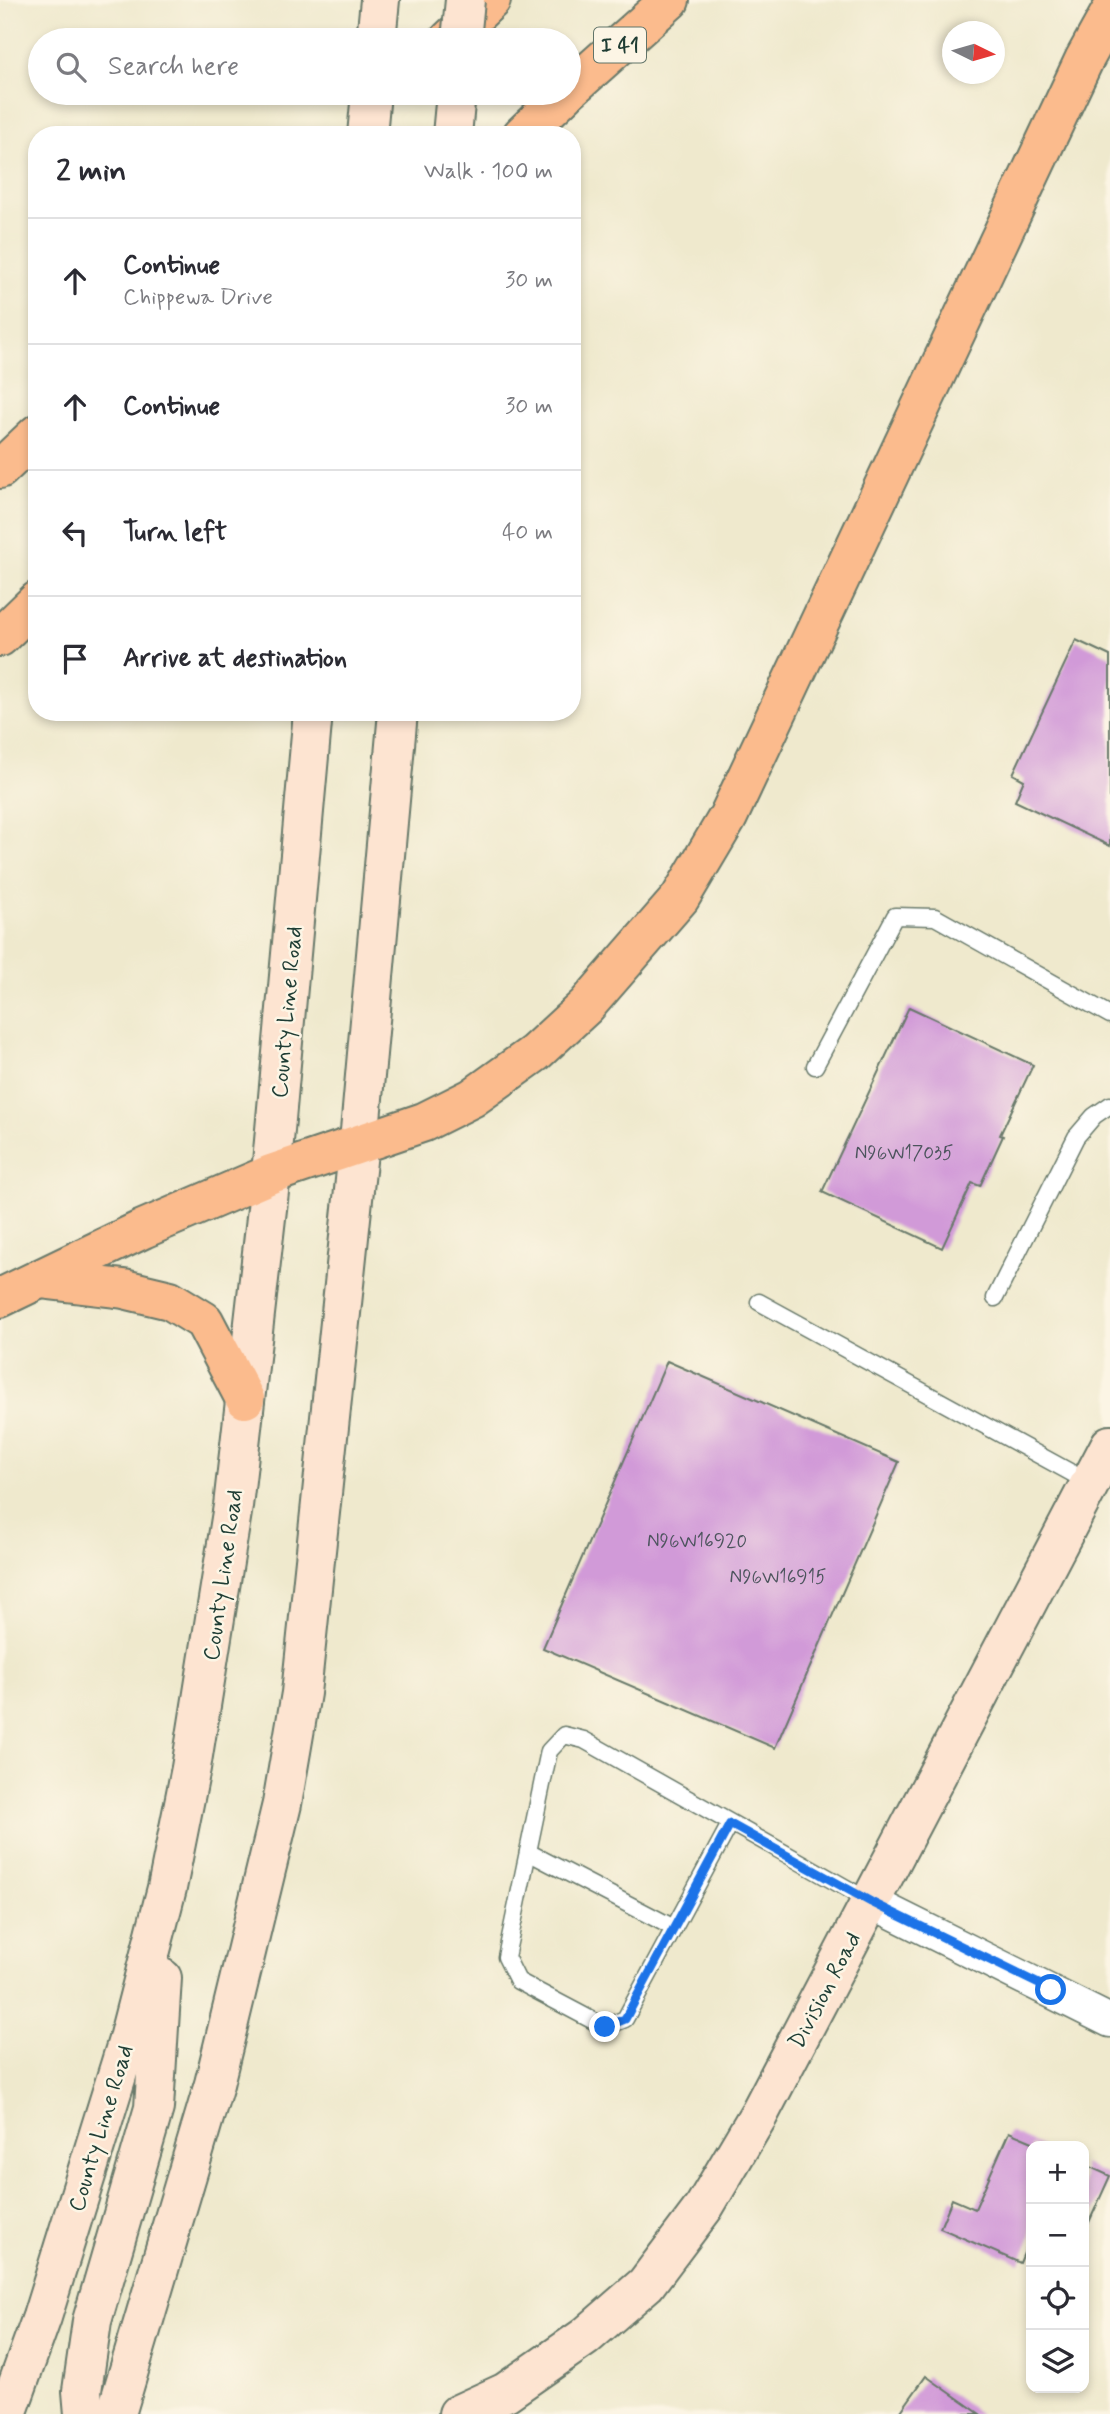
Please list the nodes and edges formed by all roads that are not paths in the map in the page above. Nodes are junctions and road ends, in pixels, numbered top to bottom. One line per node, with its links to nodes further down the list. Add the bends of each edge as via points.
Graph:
1 (380, 0): 6 (main road)
2 (465, 0): 7 (main road, bridge)
3 (491, 0): 8 (highway)
4 (670, 0): 9 (highway, I 41)
5 (1110, 13): 27 (highway, via 728,817 680,898 586,1006 535,1053 472,1098 424,1122)
6 (377, 28)
7 (462, 28)
8 (462, 28)
9 (581, 79)
10 (370, 105): 15 (main road, bridge)
11 (381, 105): 14 (highway)
12 (455, 105): 16 (main road)
13 (553, 105): 17 (highway, I 41)
14 (359, 126)
15 (368, 126)
16 (453, 126)
17 (531, 126)
18 (28, 443): 19 (highway)
19 (0, 469)
20 (28, 610): 21 (highway)
21 (0, 637)
22 (312, 721): 28 (main road, County Line Road)
23 (397, 721): 27 (main road)
24 (1110, 1015): 25 (lane, via 935,917 895,916)
25 (815, 1066)
26 (1110, 1105): 31 (lane, via 1076,1137)
27 (359, 1142): 28 (highway); 44 (main road, via 301,1693 282,1804 214,2084)
28 (271, 1174): 29 (highway); 33 (main road, County Line Road)
29 (40, 1279): 30 (highway); 33 (highway, via 124,1289 170,1300 204,1321)
30 (0, 1298)
31 (995, 1298)
32 (759, 1302): 35 (lane)
33 (245, 1399): 38 (main road, County Line Road, via 212,1642)
34 (1110, 1445): 35 (main road, Division Road)
35 (1090, 1483): 39 (main road, Division Road)
36 (730, 1824): 37 (lane, via 584,1740 564,1735 549,1751); 39 (lane); 40 (lane)
37 (528, 1852): 40 (lane); 40 (lane, via 506,1957 518,1981 605,2027 625,2019)
38 (167, 1888): 42 (main road, County Line Road, via 127,2043); 43 (main road, via 154,2108 92,2321 82,2391)
39 (871, 1902): 41 (street); 45 (main road, Division Road, via 746,2137 704,2207 646,2284 585,2337 506,2392)
40 (674, 1928)
41 (1110, 2021)
42 (7, 2414)
43 (84, 2414)
44 (116, 2414)
45 (458, 2414)

